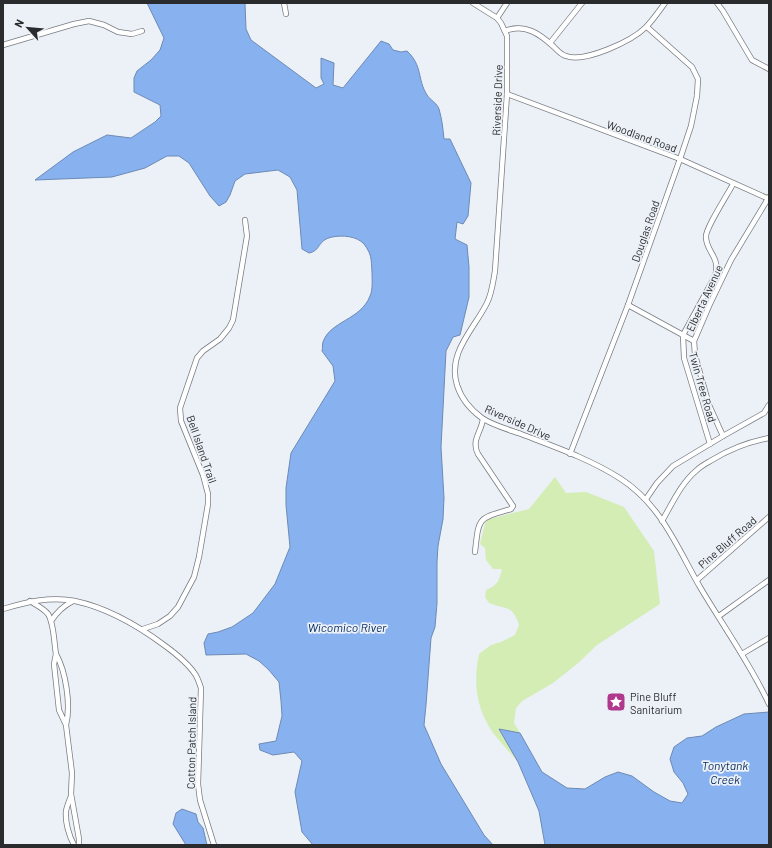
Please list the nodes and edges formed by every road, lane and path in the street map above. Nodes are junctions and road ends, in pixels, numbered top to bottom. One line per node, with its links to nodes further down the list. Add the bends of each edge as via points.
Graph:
1 (284, 3): 7 (street)
2 (473, 3): 8 (street, Riverside Drive)
3 (507, 3): 8 (street)
4 (582, 3): 12 (street)
5 (665, 3): 9 (street)
6 (717, 3): 14 (street, via 752,60)
7 (286, 14)
8 (497, 18): 11 (street, Riverside Drive)
9 (647, 27): 12 (street, via 610,49 579,58 564,56); 16 (street, Douglas Road, via 686,60 698,79 692,119)
10 (142, 31): 13 (street, via 132,34 118,32 89,21)
11 (505, 31): 12 (street, via 525,28); 15 (street, Riverside Drive)
12 (550, 42)
13 (3, 45)
14 (769, 69)
15 (507, 94): 16 (street, Woodland Road); 24 (street, Riverside Drive, via 492,289 488,302 466,336 455,366 460,394)
16 (680, 159): 17 (street, Woodland Road); 20 (street, Douglas Road)
17 (733, 184): 18 (street, Woodland Road); 21 (street, via 706,234 708,246 716,260 715,276)
18 (769, 198): 22 (street, Elberta Avenue, via 731,260)
19 (245, 220): 40 (street, Bell Island Trail, via 247,236 233,320 220,339 197,358 180,408 181,422 208,494 199,557 194,577 178,607 158,624)
20 (628, 305): 21 (street); 28 (street, Douglas Road)
21 (683, 335): 22 (street); 27 (street, Twin Tree Road, via 684,358)
22 (694, 341): 25 (street, Elberta Avenue, via 695,355 709,405)
23 (769, 406): 25 (street, via 764,413)
24 (483, 419): 28 (street, Riverside Drive); 32 (street, via 474,443 475,448 513,507 487,516 480,522)
25 (723, 436): 27 (street)
26 (769, 438): 31 (street, via 730,449 697,470 686,482)
27 (710, 444): 29 (street, via 673,466 663,475)
28 (570, 454): 29 (street, Riverside Drive, via 621,479)
29 (646, 499): 31 (street, Riverside Drive)
30 (769, 517): 33 (street, Pine Bluff Road)
31 (662, 521): 33 (street, Riverside Drive)
32 (475, 552)
33 (697, 580): 38 (street, Riverside Drive)
34 (769, 580): 38 (street)
35 (74, 600): 36 (street); 39 (street, via 57,612); 40 (street, via 99,608)
36 (30, 601): 37 (street); 39 (street, via 48,614)
37 (3, 609)
38 (719, 616): 43 (street, Riverside Drive)
39 (51, 621): 42 (street)
40 (143, 629): 49 (street, Cotton Patch Island, via 184,661 196,674 201,688 198,784 200,800)
41 (769, 638): 43 (street)
42 (56, 654): 45 (street, via 68,700); 45 (street, via 54,664 59,710)
43 (742, 654): 44 (street, Riverside Drive)
44 (769, 704)
45 (66, 725): 46 (street, via 72,773)
46 (71, 794): 47 (street, via 66,812); 48 (street)
47 (74, 845)
48 (79, 845)
49 (214, 845)

